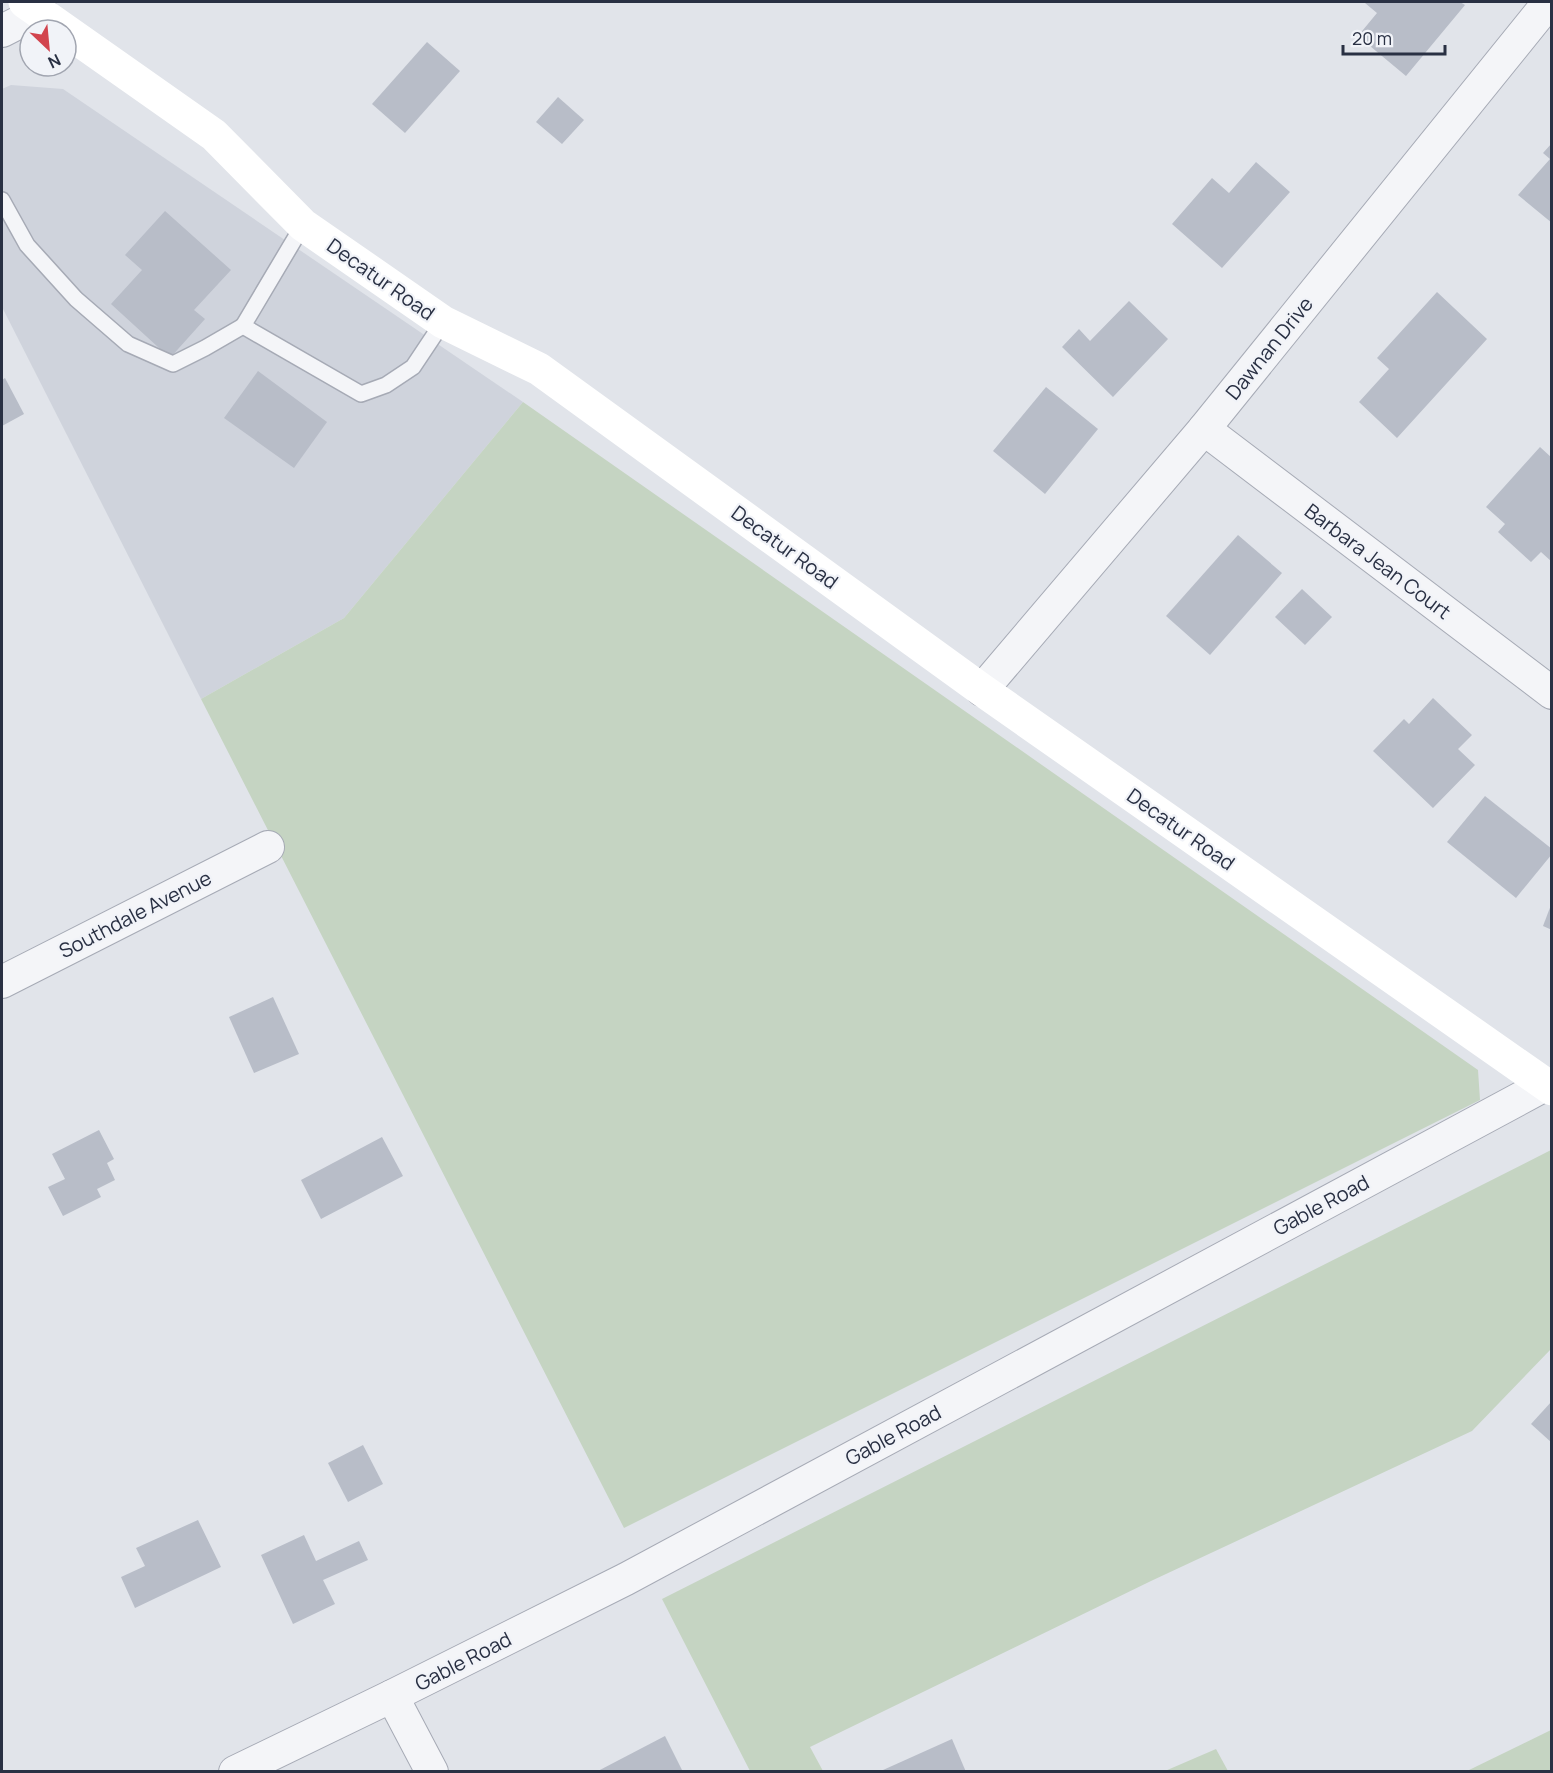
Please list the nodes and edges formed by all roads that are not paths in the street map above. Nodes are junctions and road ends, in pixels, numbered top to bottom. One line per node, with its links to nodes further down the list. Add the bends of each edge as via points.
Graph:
1 (1550, 2): 8 (street, Dawnan Drive)
2 (33, 6): 3 (street); 5 (street, Decatur Road, via 214,135)
3 (2, 31)
4 (2, 200): 7 (lane, via 27,245 76,299 128,344 173,364)
5 (303, 225): 6 (street, Decatur Road); 7 (lane)
6 (443, 322): 7 (lane, via 413,367 386,385 361,394); 9 (street, Decatur Road, via 539,369)
7 (243, 326)
8 (1204, 429): 9 (street, Dawnan Drive); 10 (street, Barbara Jean Court)
9 (982, 690): 13 (street, Decatur Road)
10 (1551, 693)
11 (268, 847): 12 (street, Southdale Avenue)
12 (2, 982)
13 (1548, 1087): 14 (street, Gable Road, via 637,1573)
14 (392, 1696): 15 (street, Gable Road); 16 (street)
15 (235, 1772)
16 (432, 1772)

